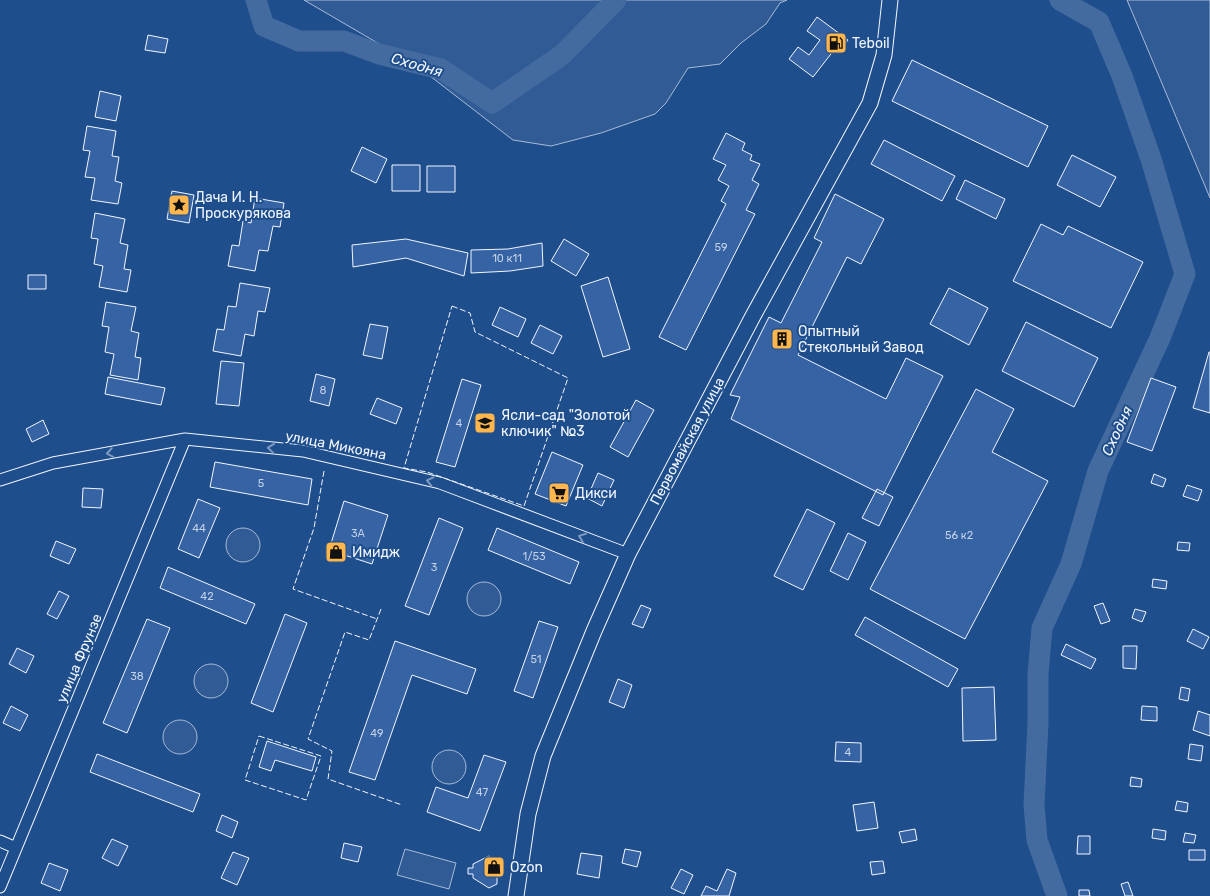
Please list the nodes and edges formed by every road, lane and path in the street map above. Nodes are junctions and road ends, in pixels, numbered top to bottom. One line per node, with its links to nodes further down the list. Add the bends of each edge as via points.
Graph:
1 (890, 0): 4 (main road, Первомайская улица, via 884,55 870,102)
2 (185, 439): 3 (street, улица Микояна, one-way to 3, via 53,463); 4 (street, улица Микояна, one-way to 2, via 440,483 303,451); 6 (street, улица Фрунзе)
3 (0, 480)
4 (628, 554): 8 (main road, Первомайская улица, via 543,756 528,814)
5 (0, 841): 6 (street)
6 (16, 848): 7 (street, улица Фрунзе)
7 (0, 887)
8 (516, 896)

